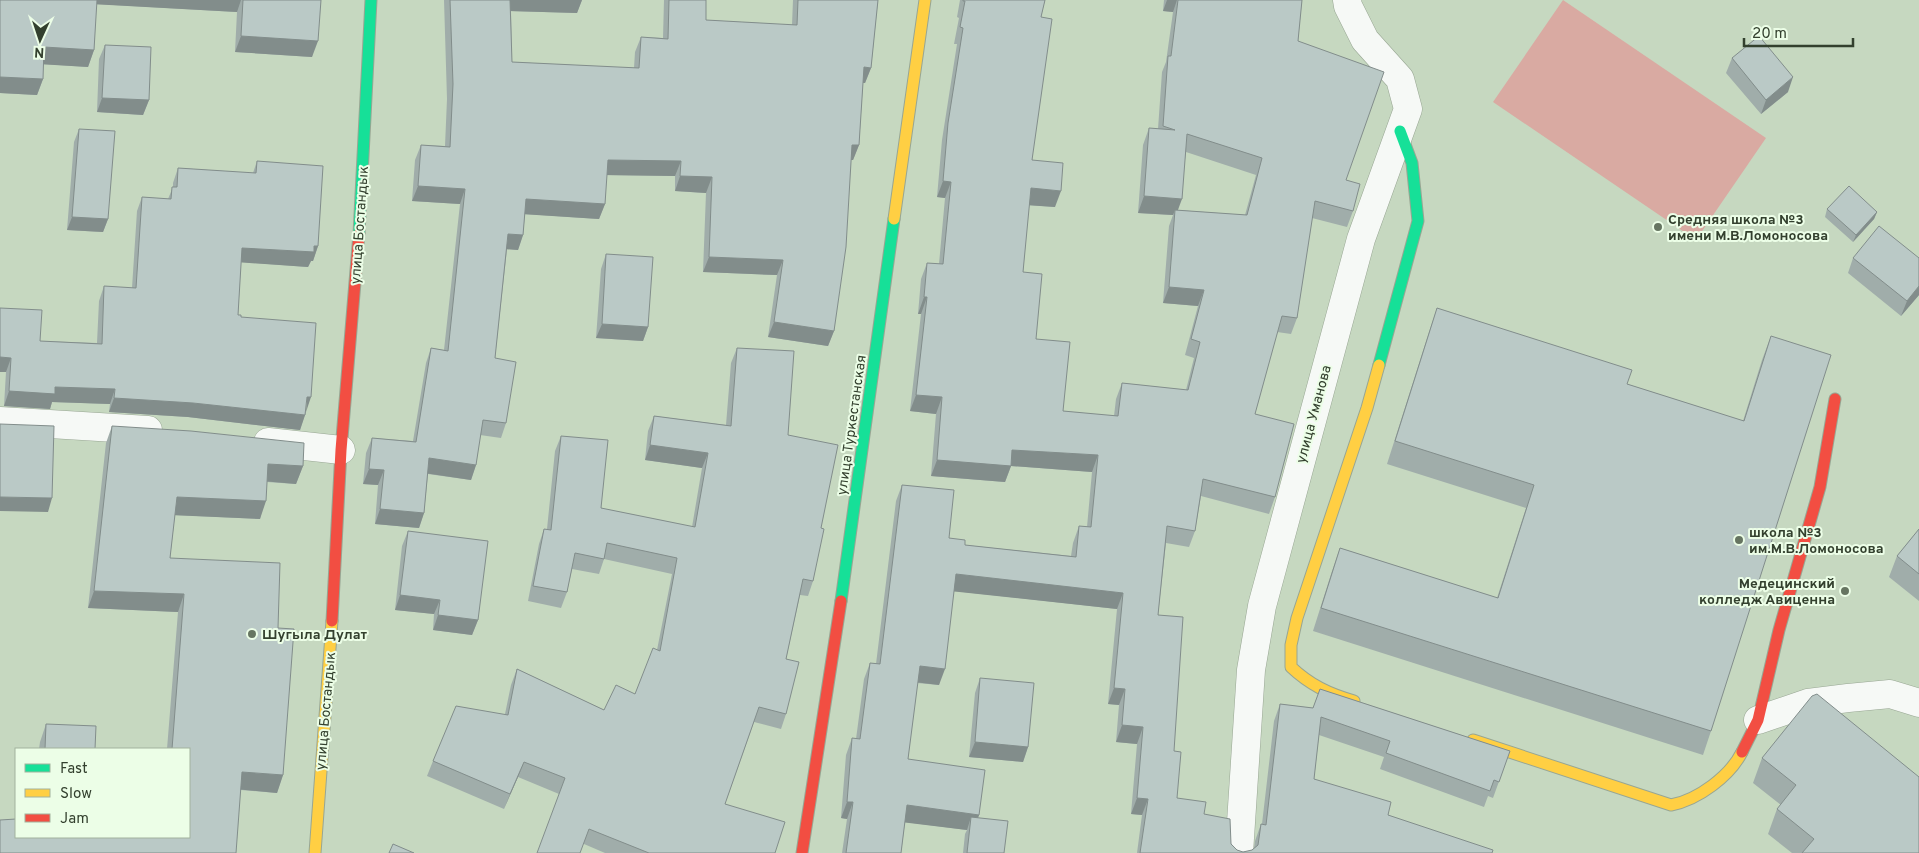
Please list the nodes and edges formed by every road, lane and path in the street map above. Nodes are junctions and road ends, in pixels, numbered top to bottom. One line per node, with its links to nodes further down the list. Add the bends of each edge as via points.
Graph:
1 (371, 0): 9 (street, улица Бостандык, via 359,236)
2 (924, 0): 15 (street, улица Туркестанская, via 844,579)
3 (1347, 0): 4 (street, улица Уманова, via 1365,40 1400,79 1408,108)
4 (1400, 131): 11 (street, via 1408,146 1417,192 1418,221 1367,408 1308,583 1291,645 1291,666 1302,678 1318,690); 16 (street, улица Уманова, via 1361,239 1262,606 1251,670)
5 (1835, 399): 12 (street, via 1820,487 1779,630)
6 (0, 421): 7 (street)
7 (176, 432)
8 (244, 439): 9 (street)
9 (341, 450): 14 (street, улица Бостандык)
10 (1919, 703): 12 (street, via 1890,694 1848,698 1808,703)
11 (1364, 705)
12 (1758, 720): 13 (street, via 1738,760 1710,788 1671,805)
13 (1457, 735)
14 (315, 853)
15 (802, 853)
16 (1239, 853)

